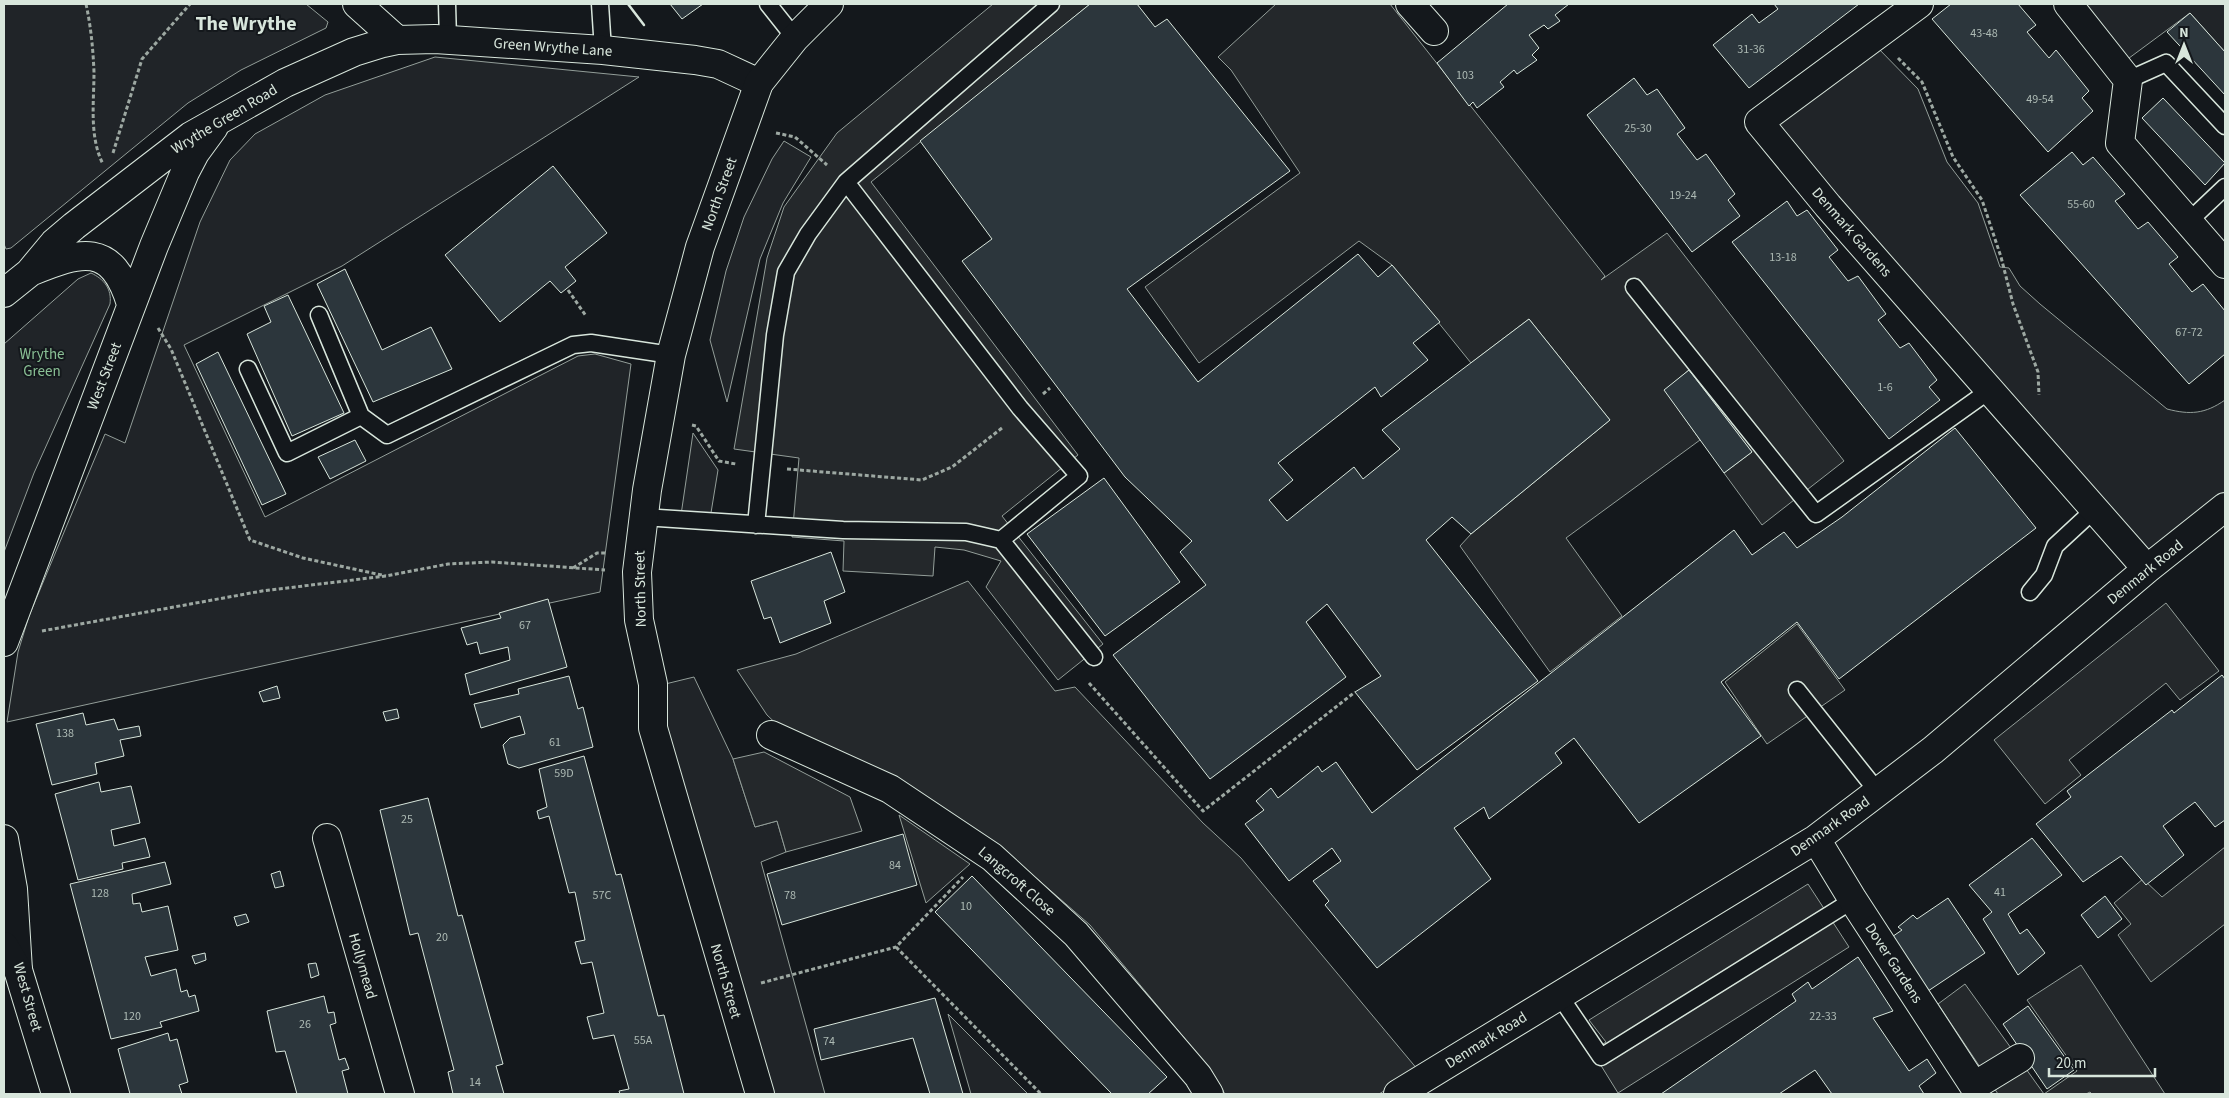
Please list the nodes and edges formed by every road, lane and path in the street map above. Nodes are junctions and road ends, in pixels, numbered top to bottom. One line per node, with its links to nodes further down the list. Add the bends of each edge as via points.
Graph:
1 (86, 4): 2 (path, via 93,47 94,129 104,166 113,152 142,59)
2 (190, 4)
3 (357, 4): 15 (street)
4 (447, 4): 16 (lane)
5 (600, 4): 17 (lane)
6 (768, 4): 14 (lane)
7 (829, 4): 14 (street, North Street)
8 (1051, 4): 23 (lane)
9 (1410, 4): 12 (street)
10 (1919, 4): 13 (street, Denmark Gardens)
11 (2072, 5): 18 (street)
12 (1434, 31)
13 (1877, 36): 36 (street, Denmark Gardens, via 1759,122 1828,206); 37 (path, via 1922,82 1953,157 1982,200 2013,304 2038,372)
14 (795, 38): 19 (street, North Street)
15 (397, 40): 16 (street, Green Wrythe Lane); 20 (street, Wrythe Green Road, via 354,52 285,83)
16 (448, 40): 17 (street, Green Wrythe Lane)
17 (603, 50): 19 (street, Green Wrythe Lane, via 718,64)
18 (2128, 80): 21 (lane, via 2166,63); 25 (street, via 2120,143)
19 (759, 83): 22 (street, North Street)
20 (221, 118): 27 (street, Wrythe Green Road, via 168,152 74,226 54,243); 30 (street, West Street, via 185,172)
21 (2225, 126)
22 (744, 127): 23 (path, via 795,137); 33 (street, North Street, via 700,247)
23 (846, 182): 38 (lane); 41 (lane, via 808,234 786,272 774,336)
24 (2225, 187): 25 (lane)
25 (2188, 222): 26 (street)
26 (2225, 264)
27 (29, 273): 29 (street, Wrythe Green Road); 30 (street, via 73,257 94,256 115,269)
28 (1634, 287): 36 (lane, via 1816,514)
29 (4, 290)
30 (131, 304): 53 (street, West Street)
31 (320, 315): 39 (lane)
32 (154, 320): 51 (path, via 171,349 250,540 303,558)
33 (671, 355): 39 (lane, via 591,343 573,345 387,435); 40 (street, North Street)
34 (248, 369): 39 (lane, via 287,453)
35 (1050, 388): 38 (path)
36 (1990, 390): 43 (street, Denmark Gardens)
37 (2040, 402)
38 (1023, 412): 41 (path, via 952,467 922,480); 46 (lane, via 1079,476)
39 (361, 416)
40 (659, 419): 41 (path, via 696,426 719,461); 44 (street, North Street)
41 (762, 467): 45 (lane)
42 (2225, 507): 49 (street, Denmark Road)
43 (2095, 509): 49 (street, Denmark Gardens); 52 (lane, via 2055,546 2044,575)
44 (643, 517): 45 (lane); 67 (street, North Street, via 638,554 638,606 644,651 653,684 653,728)
45 (756, 525): 46 (lane, via 966,532)
46 (1001, 540): 54 (lane)
47 (613, 553): 48 (path, via 597,553)
48 (572, 569): 50 (path); 51 (path, via 483,562 448,564)
49 (2147, 569): 58 (street, Denmark Road, via 1933,750)
50 (609, 571)
51 (386, 576): 53 (path, via 262,591)
52 (2030, 592)
53 (4, 640)
54 (1094, 656): 56 (path, via 1087,682 1203,811)
55 (1797, 690): 58 (lane)
56 (1355, 692)
57 (771, 736): 62 (street, Langcroft Close, via 890,789)
58 (1878, 792): 61 (street, Denmark Road)
59 (327, 838): 72 (street, Hollymead)
60 (4, 839): 66 (street, West Street, via 13,889)
61 (1816, 839): 63 (street, Dover Gardens); 68 (street, Denmark Road)
62 (986, 852): 65 (path); 75 (street, Langcroft Close, via 1076,934 1198,1076)
63 (1853, 900): 68 (lane, via 1601,1057); 70 (street, Dover Gardens)
64 (4, 946): 66 (street)
65 (896, 947): 67 (path); 74 (path)
66 (18, 970): 71 (street, West Street)
67 (730, 992): 73 (street, North Street)
68 (1559, 995): 76 (street, Denmark Road)
69 (2020, 1058): 70 (street, Dover Gardens)
70 (1975, 1090)
71 (56, 1094)
72 (400, 1094)
73 (760, 1094)
74 (1041, 1094)
75 (1209, 1094)
76 (1398, 1094)

